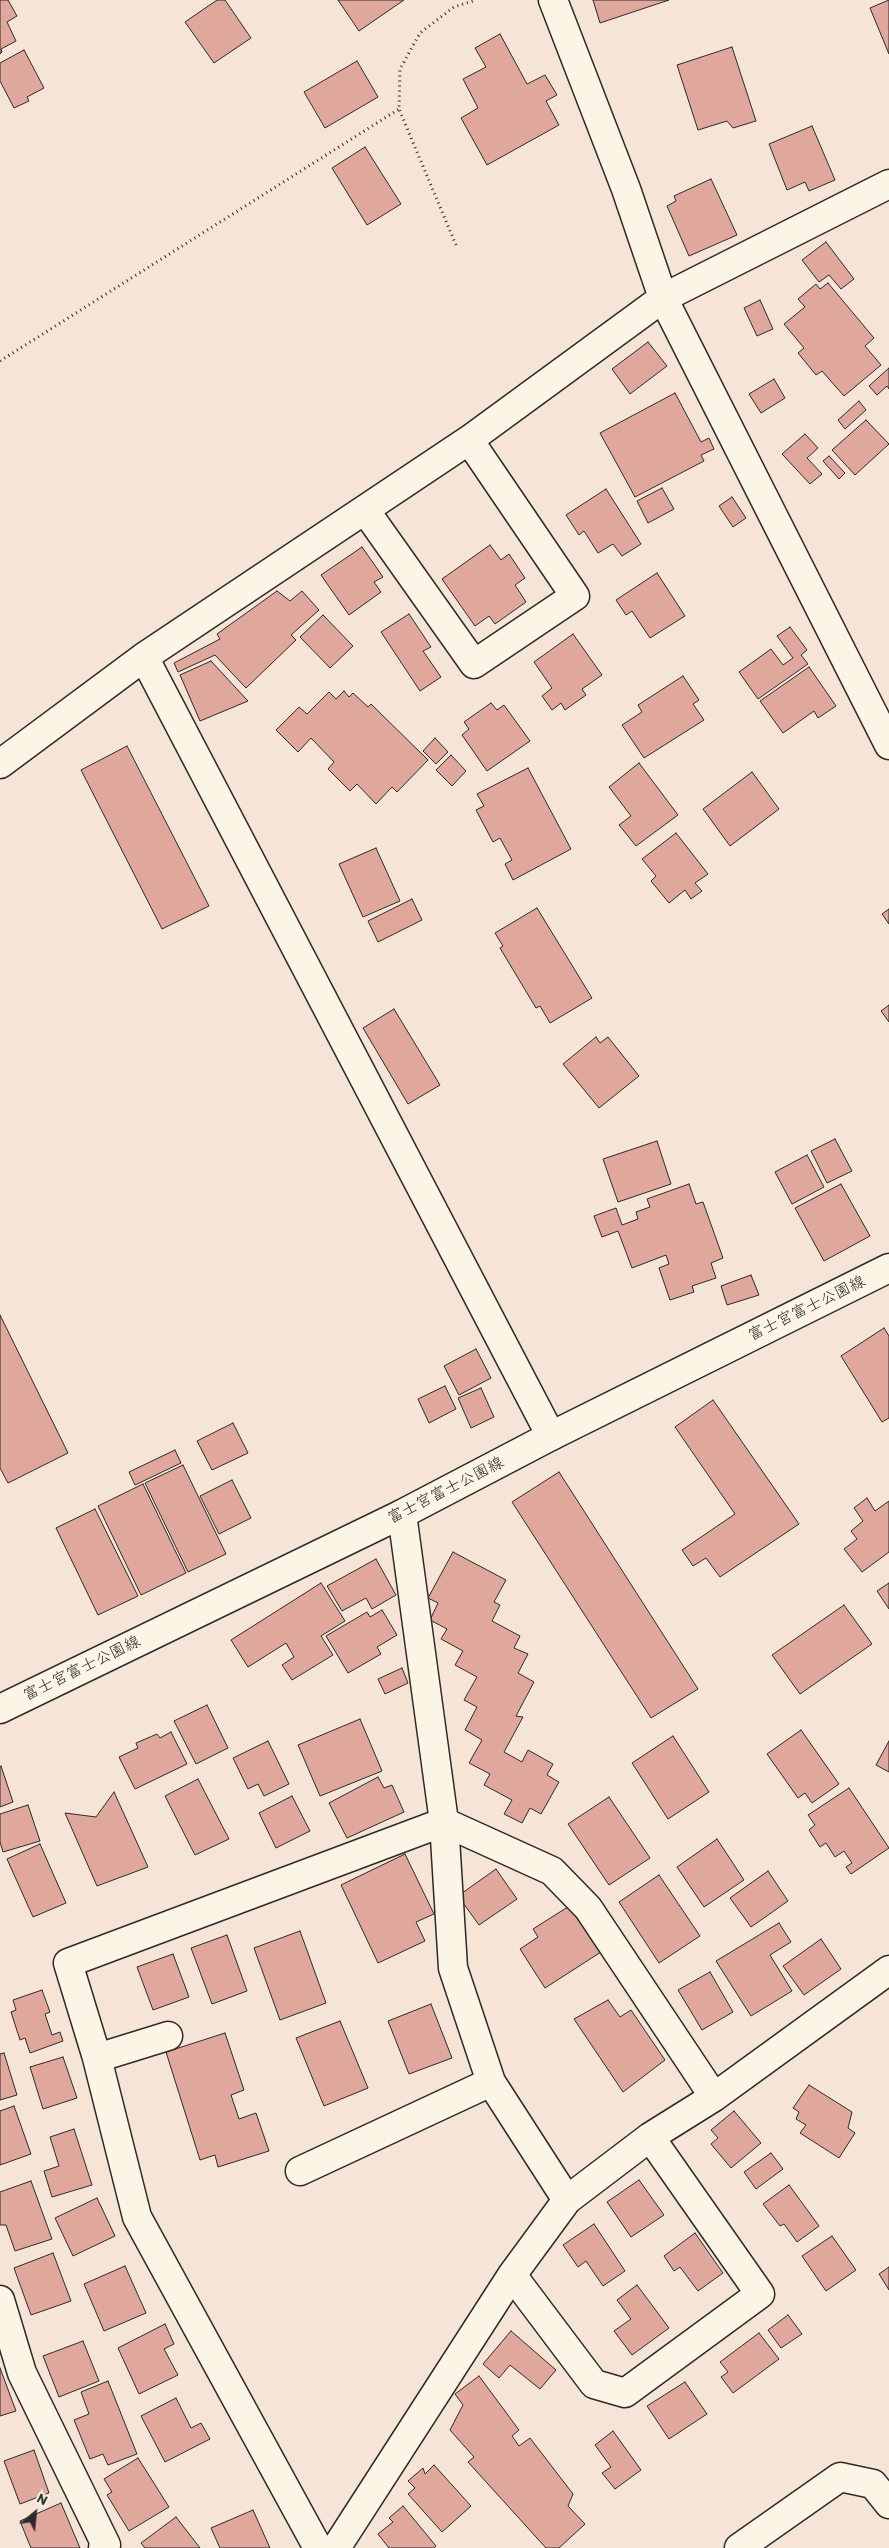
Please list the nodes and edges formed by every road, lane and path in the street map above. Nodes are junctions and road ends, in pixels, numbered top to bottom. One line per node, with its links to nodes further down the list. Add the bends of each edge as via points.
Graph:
1 (476, 0): 3 (path, via 454,7 420,33 400,69)
2 (553, 0): 6 (street, via 626,188)
3 (399, 108): 5 (path); 7 (path)
4 (889, 184): 6 (street)
5 (456, 245)
6 (663, 298): 8 (street); 11 (street)
7 (0, 361)
8 (469, 440): 9 (street); 9 (street, via 575,596 474,664)
9 (365, 510): 10 (street)
10 (144, 657): 12 (street); 14 (street)
11 (889, 746)
12 (0, 764)
13 (889, 1268): 14 (street, 富士宮富士公園線)
14 (551, 1436): 15 (street, 富士宮富士公園線)
15 (402, 1514): 16 (street, 富士宮富士公園線); 17 (street)
16 (0, 1709)
17 (444, 1822): 20 (street, via 68,1963); 21 (street, via 453,1968); 22 (street, via 552,1871 588,1908)
18 (889, 1970): 22 (street)
19 (168, 2036): 20 (street)
20 (97, 2058): 30 (street, via 137,2217)
21 (491, 2082): 24 (street); 25 (street)
22 (714, 2097): 23 (street)
23 (650, 2137): 25 (street); 26 (street, via 760,2294 625,2393 594,2384)
24 (300, 2171)
25 (566, 2200): 26 (street)
26 (512, 2275): 31 (street)
27 (0, 2300): 29 (street, via 22,2373 106,2545)
28 (889, 2504): 32 (street, via 873,2484 840,2477)
29 (103, 2548)
30 (318, 2548)
31 (336, 2548)
32 (739, 2548)

